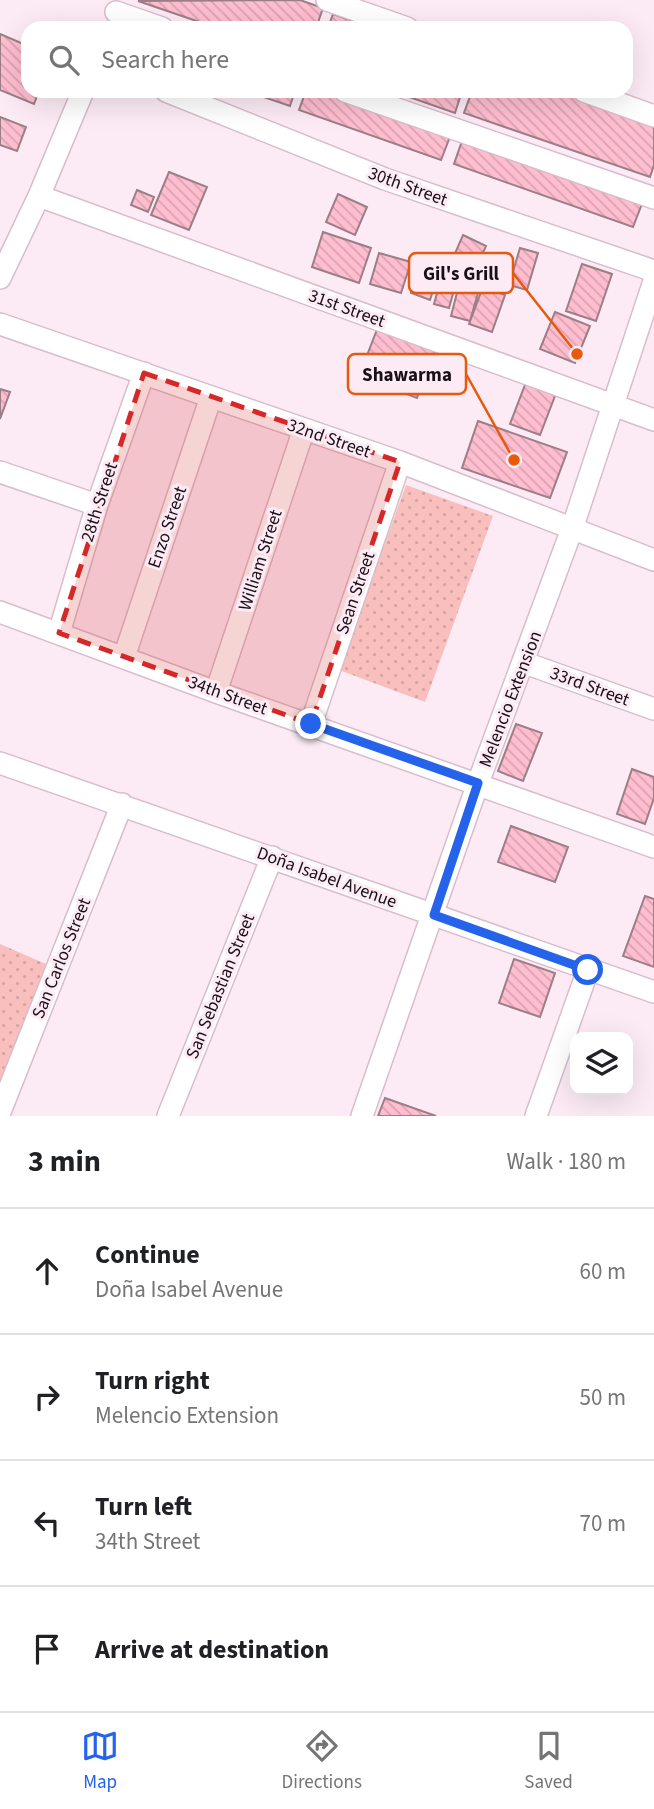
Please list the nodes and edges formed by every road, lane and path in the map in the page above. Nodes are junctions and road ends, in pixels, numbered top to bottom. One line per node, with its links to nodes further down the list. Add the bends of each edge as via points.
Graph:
1 (327, 0): 4 (street)
2 (116, 13): 3 (street)
3 (141, 21)
4 (387, 21)
5 (80, 98): 10 (street)
6 (183, 98): 12 (street, 30th Street, via 385,179)
7 (365, 98): 11 (street)
8 (604, 98): 9 (street)
9 (654, 116)
10 (39, 196): 13 (street); 18 (street, 31st Street)
11 (654, 198)
12 (654, 271)
13 (0, 278)
14 (654, 281): 18 (street, Melencio Extension)
15 (0, 324): 16 (street, 32nd Street)
16 (144, 373): 17 (street, 32nd Street); 23 (street, 28th Street)
17 (211, 397): 20 (street, 32nd Street); 28 (street, Enzo Street)
18 (611, 405): 19 (street, 31st Street); 24 (street, Melencio Extension)
19 (654, 420)
20 (304, 429): 21 (street, 32nd Street); 30 (street, William Street)
21 (400, 462): 24 (street, 32nd Street); 32 (street, Sean Street)
22 (0, 472): 23 (street)
23 (97, 505): 27 (street, 28th Street)
24 (572, 529): 25 (street, 32nd Street); 29 (street, Melencio Extension)
25 (654, 560)
26 (0, 612): 27 (street, 34th Street)
27 (59, 633): 28 (street, 34th Street)
28 (124, 657): 30 (street, 34th Street)
29 (525, 663): 31 (street, 33rd Street); 34 (street, Melencio Extension)
30 (216, 692): 32 (street, 34th Street)
31 (654, 709)
32 (311, 724): 34 (street, 34th Street)
33 (0, 763): 35 (street, Doña Isabel Avenue)
34 (478, 783): 36 (street, 34th Street); 38 (street, Melencio Extension)
35 (122, 804): 37 (street, Doña Isabel Avenue); 41 (street, San Carlos Street)
36 (654, 847)
37 (272, 857): 38 (street, Doña Isabel Avenue); 42 (street, San Sebastian Street)
38 (434, 915): 39 (street, Doña Isabel Avenue); 43 (street, Melencio Extension)
39 (588, 970): 40 (street, Doña Isabel Avenue); 44 (street)
40 (654, 992)
41 (0, 1112)
42 (168, 1116)
43 (362, 1116)
44 (536, 1116)

